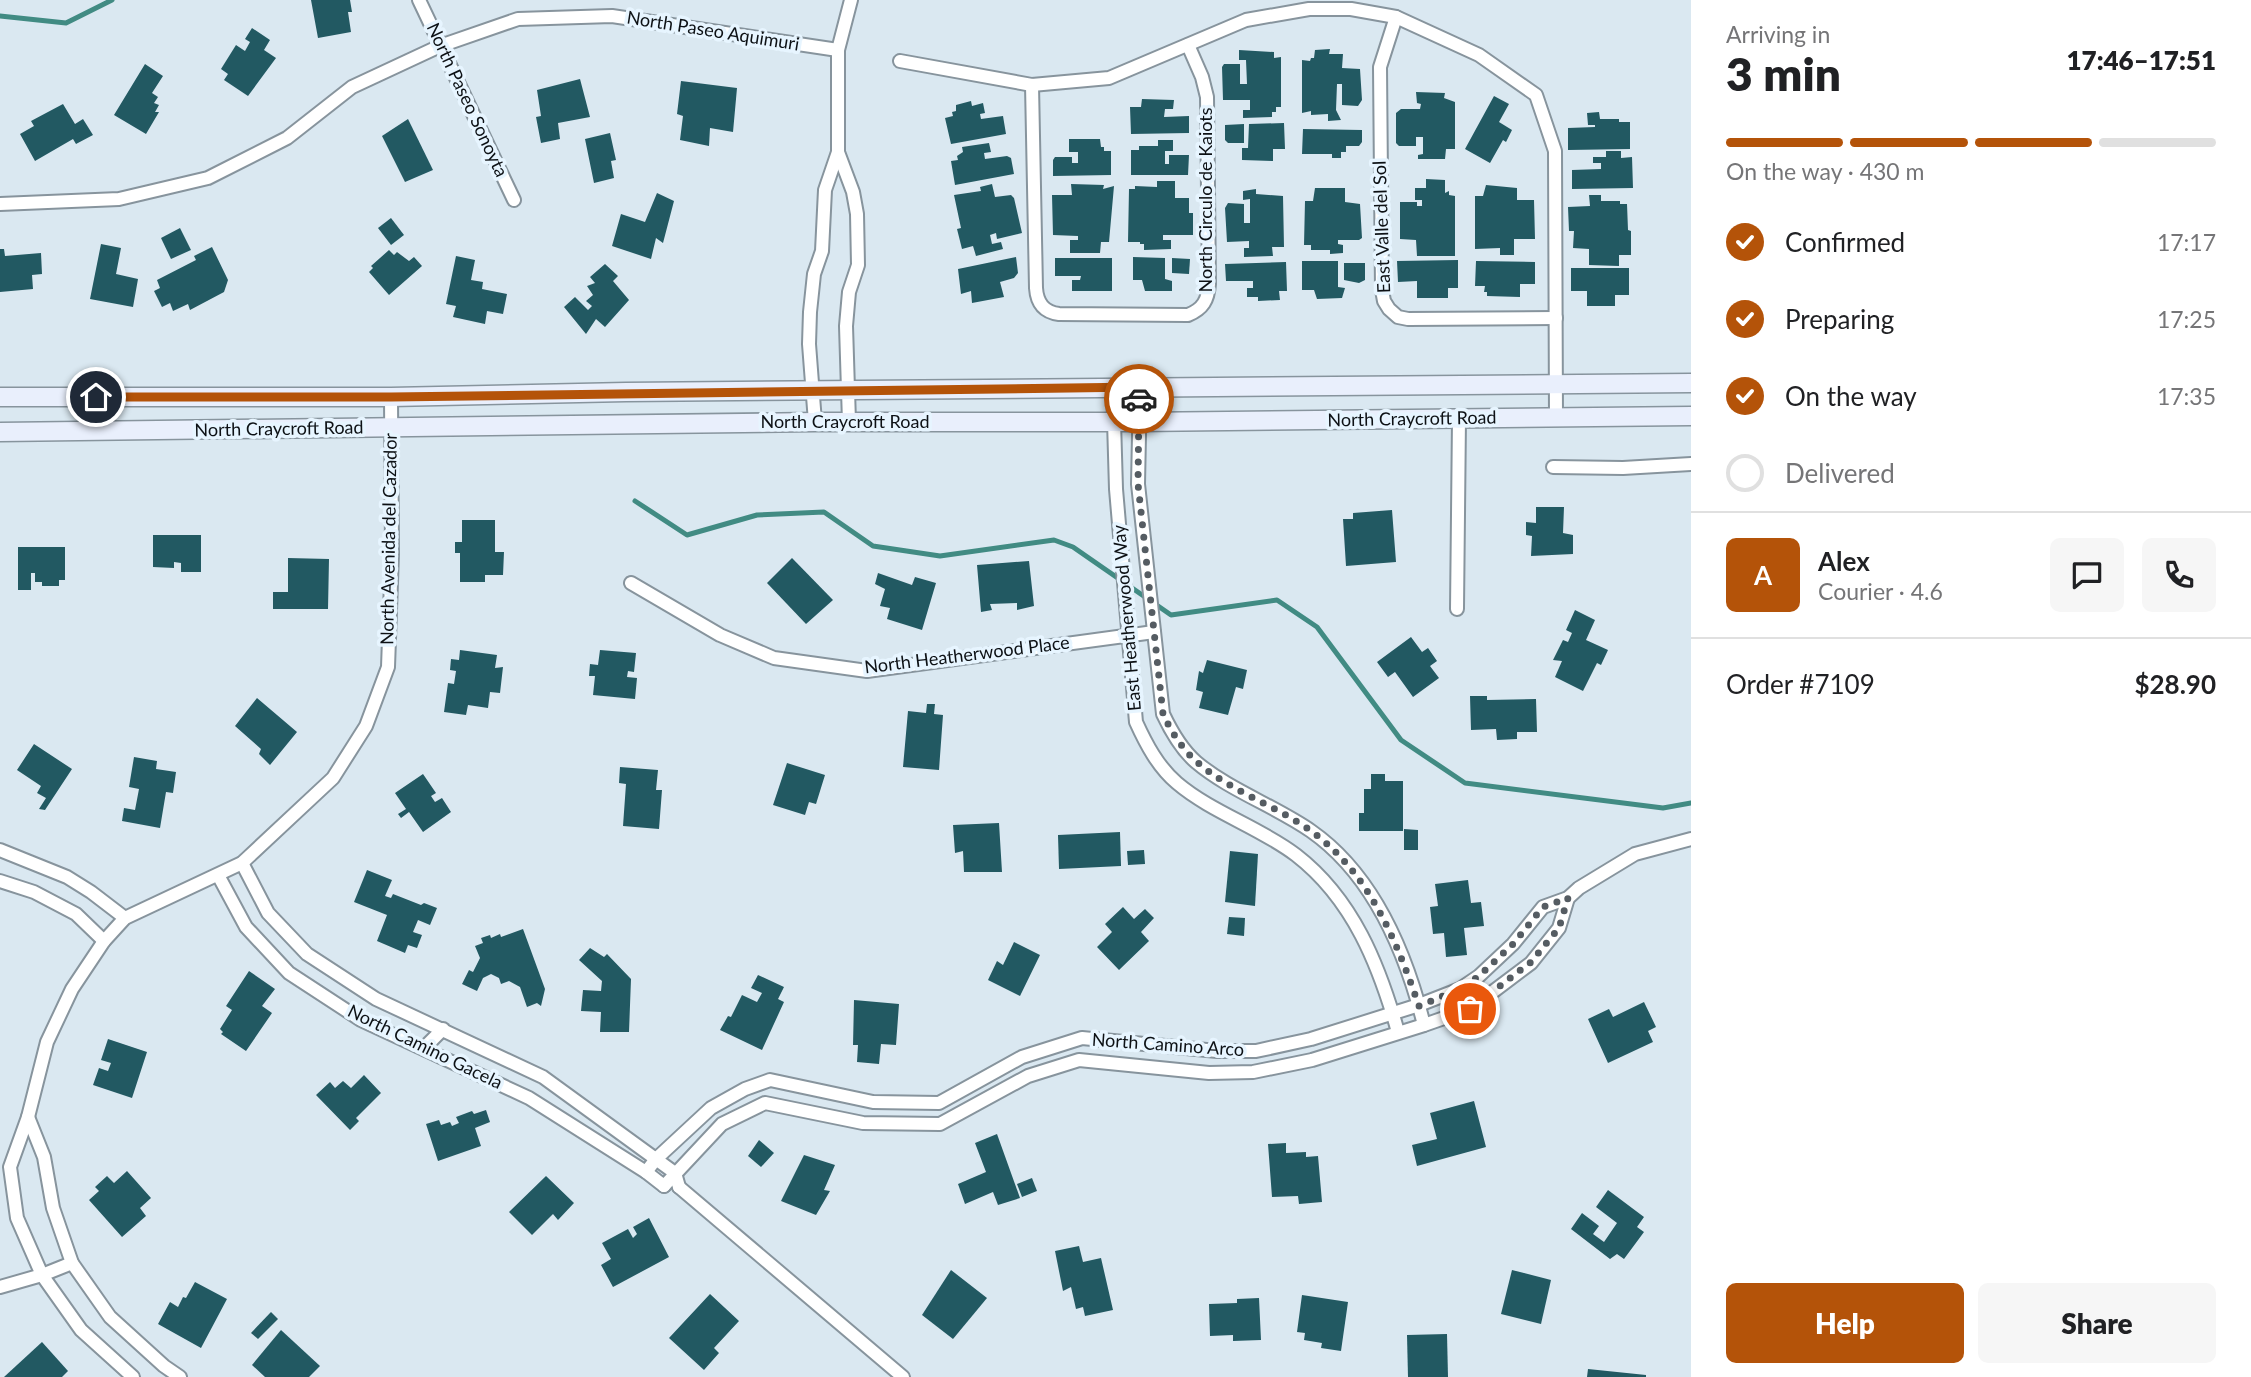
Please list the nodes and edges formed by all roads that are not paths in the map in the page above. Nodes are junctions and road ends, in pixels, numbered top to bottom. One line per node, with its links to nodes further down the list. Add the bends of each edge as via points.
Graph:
1 (419, 0): 5 (street, North Paseo Sonoyta)
2 (851, 0): 6 (street)
3 (1396, 17): 4 (street, via 1350,9 1309,9 1246,20); 12 (street, via 1479,55 1536,95 1555,151); 12 (street, East Valle del Sol, via 1380,68 1384,301 1398,317 1408,318)
4 (1188, 45): 8 (street, via 1109,78); 8 (street, North Circulo de Kaiots, via 1207,97 1209,271 1205,304 1188,315 1059,314 1041,307 1036,288)
5 (440, 46): 6 (street, North Paseo Aquimuri, via 518,19 612,16); 10 (street, North Paseo Sonoyta); 11 (street, North Paseo Aquimuri, via 352,87 287,138 208,178 119,199)
6 (838, 50): 9 (street)
7 (900, 61): 8 (street)
8 (1032, 85)
9 (838, 152): 17 (street, via 825,190 822,251 810,312); 18 (street, via 857,214 858,265 849,292 846,326)
10 (514, 200)
11 (0, 204)
12 (1556, 318): 14 (street)
13 (1691, 383): 14 (main road, North Craycroft Road)
14 (1556, 384): 16 (main road, North Craycroft Road); 22 (street)
15 (1113, 387): 16 (main road, North Craycroft Road); 18 (main road, North Craycroft Road); 26 (street, East Heatherwood Way)
16 (1140, 387): 27 (street, East Heatherwood Way)
17 (814, 390): 18 (main road, North Craycroft Road); 20 (main road, North Craycroft Road); 24 (street)
18 (849, 391): 25 (street)
19 (0, 397): 20 (main road, North Craycroft Road)
20 (391, 397): 28 (street, North Avenida del Cazador)
21 (1691, 416): 22 (main road, North Craycroft Road)
22 (1556, 418): 23 (main road, North Craycroft Road)
23 (1459, 419): 27 (main road, North Craycroft Road); 33 (street)
24 (815, 422): 25 (main road, North Craycroft Road); 28 (main road, North Craycroft Road)
25 (849, 422): 26 (main road, North Craycroft Road)
26 (1115, 422): 27 (main road, North Craycroft Road); 35 (street, East Heatherwood Way)
27 (1138, 422): 34 (street, East Heatherwood Way, via 1138,484)
28 (390, 428): 29 (main road, North Craycroft Road); 38 (street, North Avenida del Cazador, via 388,667 366,726 333,778)
29 (0, 432)
30 (1691, 464): 31 (street)
31 (1553, 467)
32 (631, 583): 35 (street, North Heatherwood Place, via 720,635 774,658 867,671)
33 (1457, 609)
34 (1154, 632): 35 (street, North Heatherwood Place); 44 (street, East Heatherwood Way, via 1163,714 1173,735 1196,762 1312,832 1345,861 1375,900)
35 (1128, 636): 45 (street, East Heatherwood Way, via 1136,722 1150,750 1177,783 1295,854 1324,880 1351,915 1373,958)
36 (1691, 839): 41 (street, North Camino Arco, via 1635,854)
37 (0, 850): 42 (street, via 67,877)
38 (242, 863): 39 (street, North Avenida del Cazador); 47 (street, North Camino Gacela, via 268,913 307,954 376,999)
39 (218, 875): 42 (street, North Avenida del Cazador); 49 (street, North Camino Gacela, via 246,927 289,973 361,1020)
40 (0, 881): 43 (street, via 76,914)
41 (1568, 898): 44 (street, North Camino Arco, via 1543,907 1479,976); 46 (street, North Camino Arco, via 1559,928 1531,962 1470,1009)
42 (125, 918): 43 (street, North Avenida del Cazador)
43 (104, 941): 50 (street, North Avenida del Cazador, via 72,989 47,1042)
44 (1419, 1006): 45 (street, North Camino Arco); 46 (street, East Heatherwood Way)
45 (1392, 1014): 48 (street, East Heatherwood Way); 51 (street, North Camino Arco, via 1311,1040 1256,1051 1082,1038 1022,1057 939,1103 873,1102 770,1080 712,1108)
46 (1424, 1025): 48 (street, North Camino Arco)
47 (443, 1029): 49 (street); 51 (street, North Camino Gacela, via 543,1077)
48 (1398, 1032): 53 (street, North Camino Arco, via 1312,1060 1253,1072 1209,1073 1079,1060 1028,1076 940,1124 863,1124 765,1103 722,1124)
49 (424, 1048): 52 (street, North Camino Gacela, via 529,1098)
50 (28, 1117): 56 (street, via 44,1157 53,1208); 57 (street, North Avenida del Cazador, via 10,1167 17,1218)
51 (656, 1159): 52 (street, North Camino Arco); 53 (street, North Camino Gacela)
52 (646, 1172): 54 (street, North Camino Gacela)
53 (675, 1173): 54 (street, North Camino Arco); 55 (street)
54 (664, 1186): 55 (street)
55 (679, 1187): 61 (street)
56 (72, 1263): 57 (street); 60 (street, via 110,1317)
57 (42, 1275): 58 (street); 59 (street, North Avenida del Cazador, via 81,1330)
58 (0, 1287)
59 (133, 1377)
60 (180, 1377)
61 (904, 1377)

